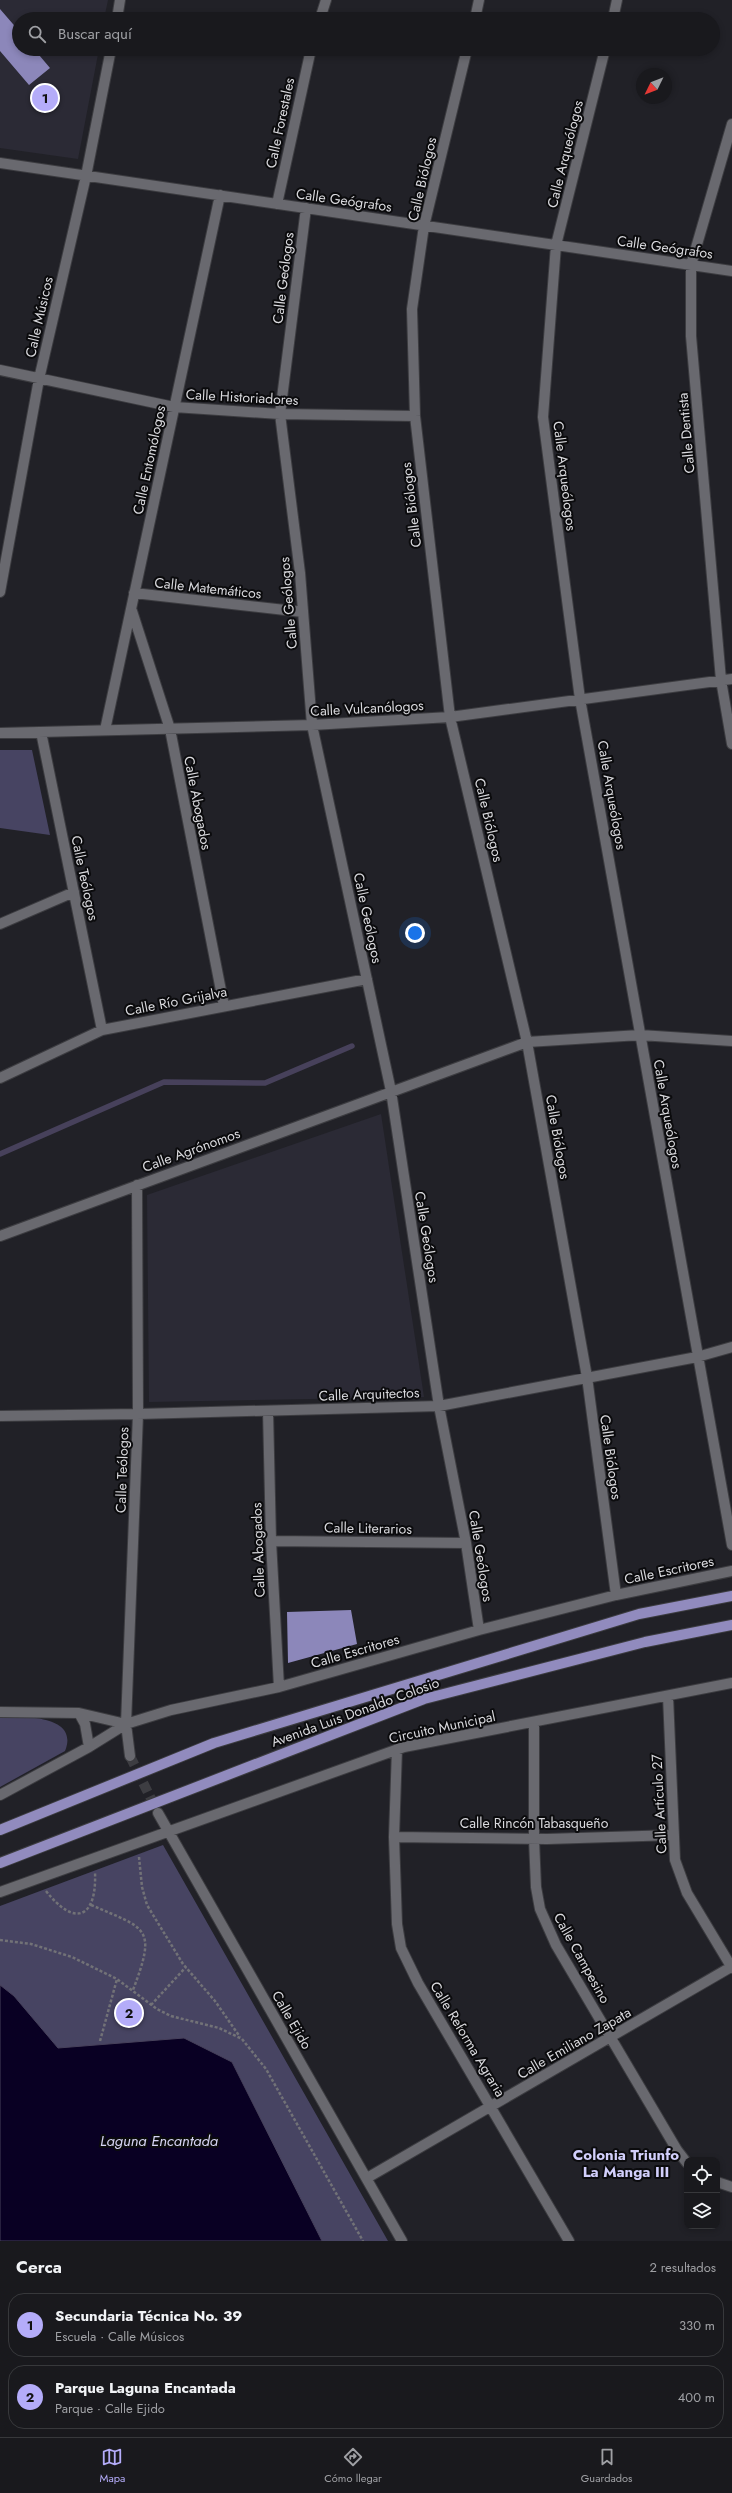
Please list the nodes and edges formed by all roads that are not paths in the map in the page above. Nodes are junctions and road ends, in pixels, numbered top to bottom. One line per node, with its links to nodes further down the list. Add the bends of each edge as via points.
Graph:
1 (120, 0): 5 (street)
2 (326, 0): 6 (street)
3 (480, 0): 7 (street)
4 (617, 0): 8 (street)
5 (118, 12)
6 (322, 12)
7 (477, 12)
8 (614, 12)
9 (110, 56): 15 (street, Calle Músicos)
10 (309, 56): 17 (street, Calle Forestales)
11 (466, 56): 19 (street, Calle Biólogos)
12 (603, 56): 20 (street, Calle Arqueólogos)
13 (732, 124): 21 (street, Calle Dentista)
14 (0, 163): 15 (street, Calle Geógrafos)
15 (86, 176): 16 (street, Calle Geógrafos); 24 (street, Calle Músicos)
16 (220, 196): 17 (street, Calle Geógrafos); 25 (street, Calle Entomólogos)
17 (277, 204): 18 (street, Calle Geógrafos)
18 (306, 208): 19 (street, Calle Geógrafos); 26 (street, Calle Geólogos)
19 (424, 226): 20 (street, Calle Geógrafos); 27 (street, Calle Biólogos, via 412,309)
20 (556, 245): 21 (street, Calle Geógrafos); 34 (street, Calle Arqueólogos, via 543,417)
21 (691, 265): 22 (street, Calle Geógrafos); 33 (street, Calle Dentista, via 691,336)
22 (732, 271)
23 (0, 370): 24 (street, Calle Historiadores)
24 (39, 378): 25 (street, Calle Historiadores); 28 (street, Calle Músicos)
25 (174, 407): 26 (street, Calle Historiadores); 29 (street, Calle Entomólogos)
26 (280, 414): 27 (street, Calle Historiadores); 31 (street, Calle Geólogos)
27 (415, 416): 35 (street, Calle Biólogos)
28 (0, 592)
29 (134, 593): 30 (street, Calle Entomólogos); 31 (street, Calle Matemáticos)
30 (131, 609): 37 (street, Calle Abogados); 38 (street, Calle Entomólogos)
31 (303, 612): 36 (street, Calle Geólogos)
32 (732, 679): 33 (street, Calle Vulcanólogos)
33 (721, 680): 34 (street, Calle Vulcanólogos); 41 (street, Calle Dentista)
34 (580, 699): 35 (street, Calle Vulcanólogos); 47 (street, Calle Arqueólogos)
35 (450, 717): 36 (street, Calle Vulcanólogos); 49 (street, Calle Biólogos)
36 (312, 725): 37 (street, Calle Vulcanólogos); 44 (street, Calle Geólogos)
37 (170, 729): 38 (street, Calle Vulcanólogos); 45 (street, Calle Abogados)
38 (105, 730): 39 (street, Calle Vulcanólogos)
39 (41, 732): 40 (street, Calle Vulcanólogos); 42 (street, Calle Teólogos)
40 (0, 733)
41 (732, 744)
42 (74, 892): 43 (street); 46 (street, Calle Teólogos)
43 (0, 924)
44 (367, 979): 45 (street, Calle Río Grijalva); 51 (street, Calle Geólogos)
45 (224, 1006): 46 (street, Calle Río Grijalva)
46 (102, 1030): 50 (street, Calle Río Grijalva)
47 (640, 1035): 48 (street); 49 (street, Calle Agrónomos); 55 (street, Calle Arqueólogos)
48 (732, 1041)
49 (527, 1042): 51 (street, Calle Agrónomos); 56 (street, Calle Biólogos)
50 (0, 1078)
51 (391, 1091): 52 (street, Calle Agrónomos); 57 (street, Calle Geólogos)
52 (137, 1185): 53 (street, Calle Agrónomos); 59 (street, Calle Teólogos)
53 (0, 1236)
54 (732, 1346): 55 (street, Calle Arquitectos)
55 (697, 1357): 56 (street, Calle Arquitectos); 63 (street, Calle Arqueólogos)
56 (587, 1377): 57 (street, Calle Arquitectos); 65 (street, Calle Biólogos)
57 (438, 1406): 58 (street, Calle Arquitectos); 62 (street, Calle Geólogos)
58 (268, 1412): 59 (street, Calle Arquitectos); 61 (street, Calle Abogados)
59 (138, 1414): 60 (street, Calle Arquitectos); 75 (street, Calle Teólogos)
60 (0, 1416)
61 (271, 1541): 62 (street, Calle Literarios); 70 (street, Calle Abogados)
62 (466, 1543): 68 (street, Calle Geólogos)
63 (732, 1545)
64 (732, 1571): 65 (street, Calle Escritores)
65 (616, 1595): 68 (street, Calle Escritores)
66 (732, 1596): 81 (main road, Avenida Luis Donaldo Colosio, via 639,1614 214,1743)
67 (732, 1625): 86 (main road, Avenida Luis Donaldo Colosio, via 645,1642 424,1699)
68 (479, 1630): 70 (street, Calle Escritores)
69 (732, 1683): 71 (street, Circuito Municipal)
70 (279, 1687): 75 (street, Calle Escritores, via 171,1710)
71 (668, 1696): 74 (street, Circuito Municipal); 83 (street, Calle Artículo 27)
72 (0, 1712): 73 (street)
73 (79, 1713): 75 (street); 76 (street, via 85,1724)
74 (534, 1722): 77 (street, Circuito Municipal); 85 (street, Calle Campesino)
75 (126, 1724): 76 (street, Calle Escritores); 78 (street, Calle Teólogos)
76 (89, 1747): 79 (street, Calle Escritores)
77 (397, 1749): 82 (street, Circuito Municipal); 84 (street, Calle Reforma Agraria)
78 (130, 1756)
79 (0, 1795)
80 (158, 1813): 82 (street, Calle Ejido)
81 (0, 1830)
82 (167, 1831): 87 (street); 92 (street, Calle Ejido)
83 (674, 1835): 85 (street, Calle Rincón Tabasqueño); 88 (street, Calle Artículo 27, via 674,1854 682,1882)
84 (394, 1837): 85 (street, Calle Rincón Tabasqueño); 90 (street, Calle Reforma Agraria, via 397,1924 401,1948 418,1983)
85 (534, 1839): 89 (street, Calle Campesino, via 536,1887 544,1921)
86 (0, 1864)
87 (0, 1892)
88 (732, 1967): 89 (street, Calle Emiliano Zapata)
89 (612, 2038): 90 (street, Calle Emiliano Zapata); 91 (street, Calle Campesino, via 672,2143)
90 (492, 2106): 92 (street, Calle Emiliano Zapata); 96 (street, Calle Reforma Agraria)
91 (684, 2159)
92 (367, 2178): 95 (street, Calle Ejido)
93 (720, 2183): 94 (street)
94 (732, 2187)
95 (402, 2241)
96 (569, 2241)

